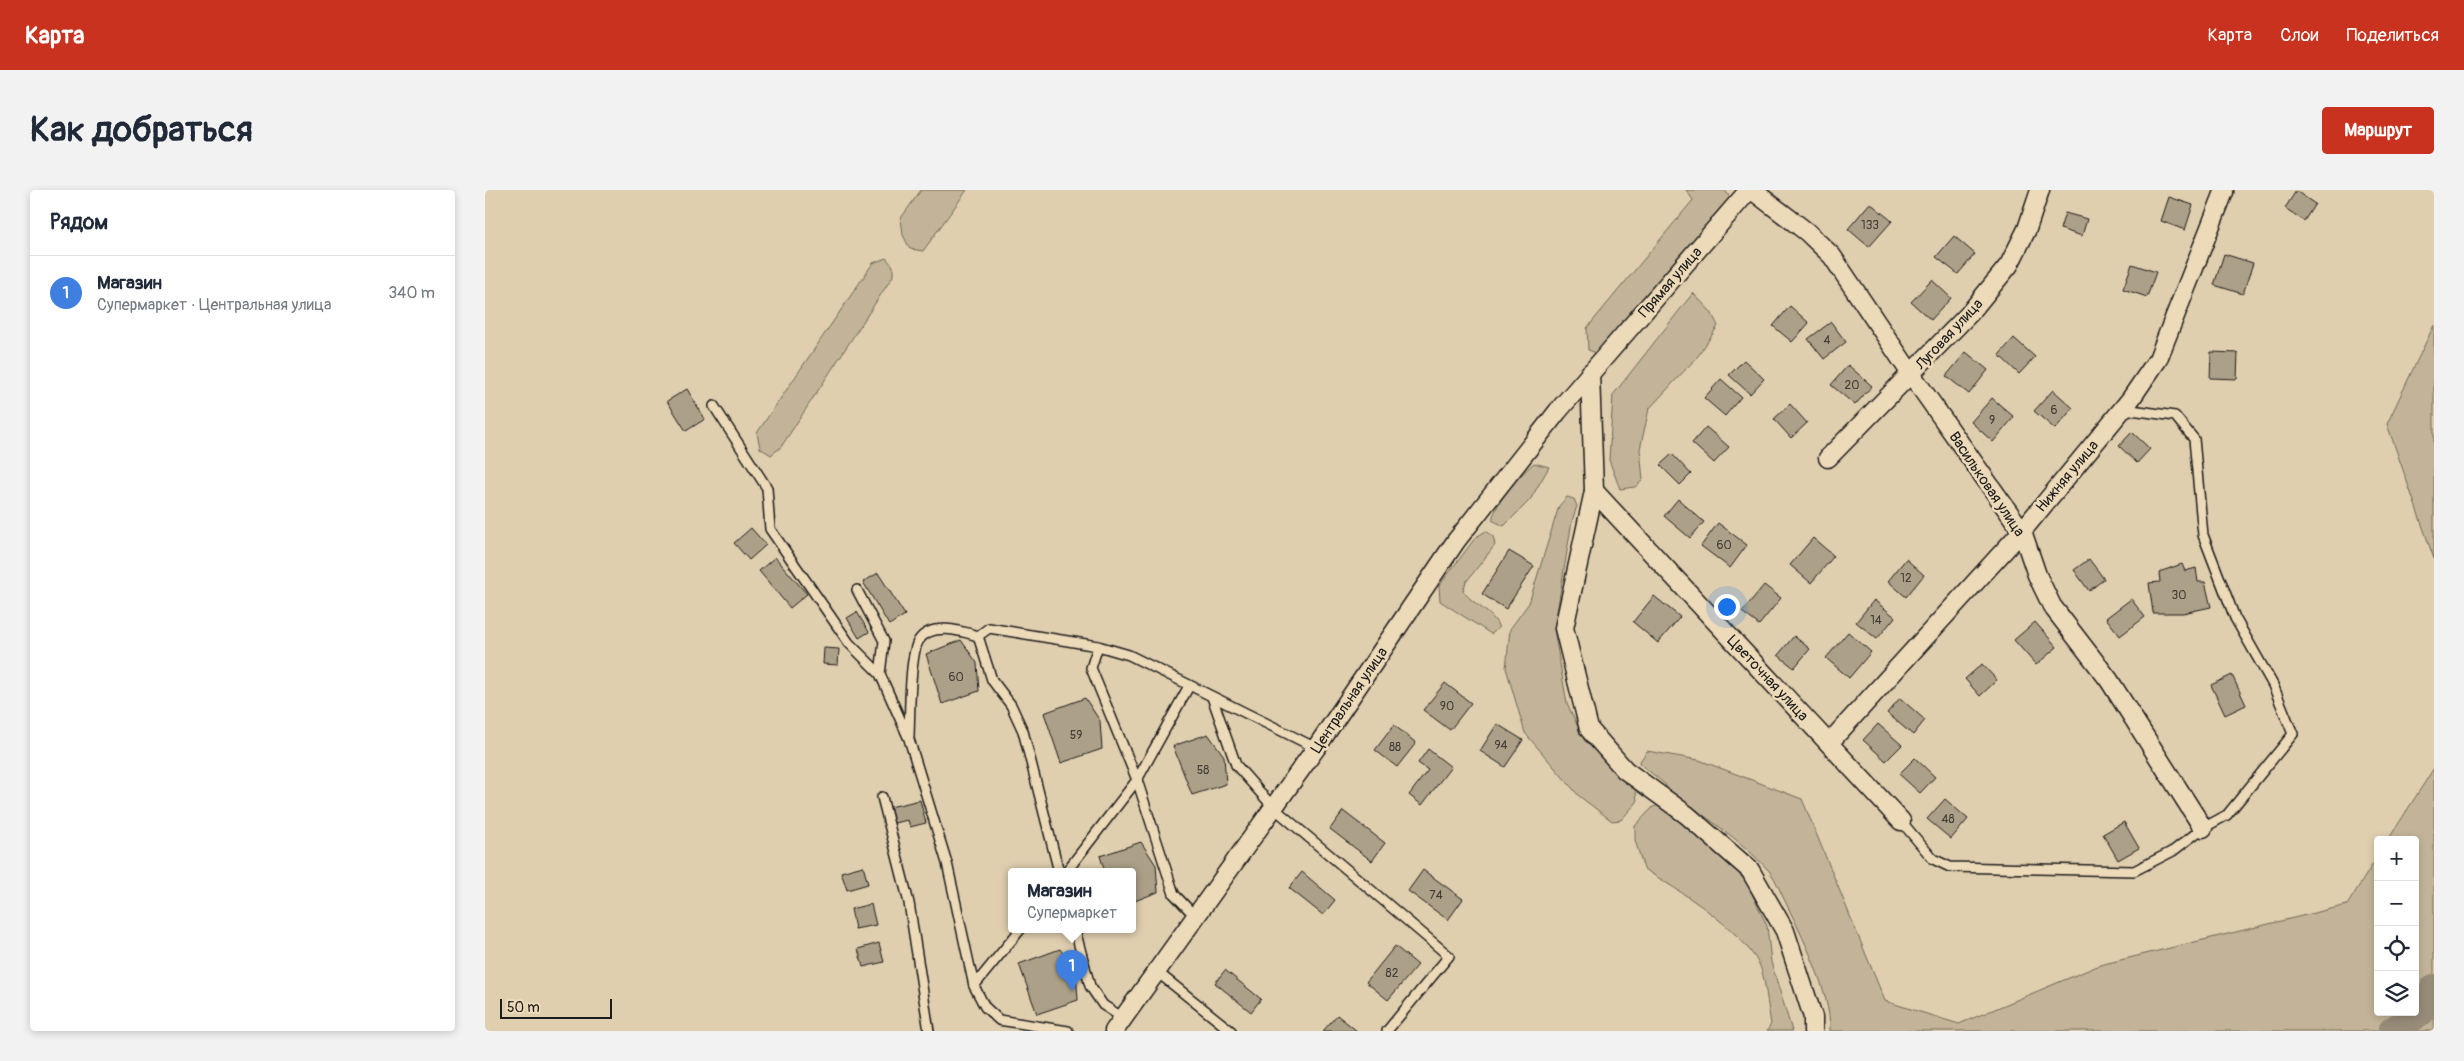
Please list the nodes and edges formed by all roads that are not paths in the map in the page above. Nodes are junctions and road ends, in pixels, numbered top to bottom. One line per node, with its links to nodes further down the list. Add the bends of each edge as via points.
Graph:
1 (1751, 190): 4 (street, Прямая улица); 5 (street, Васильковая улица, via 1807,232 1832,256)
2 (2040, 190): 5 (street, Луговая улица, via 2027,229 2009,265 1969,314)
3 (2224, 192): 7 (street, Нижняя улица, via 2158,359)
4 (1591, 373): 9 (street); 19 (street, Центральная улица, via 1456,541)
5 (1911, 374): 8 (street, Луговая улица); 10 (street, Васильковая улица)
6 (714, 406): 14 (lane, via 767,488 770,529 849,643)
7 (2123, 408): 10 (street, Нижняя улица); 24 (lane, via 2175,416 2194,439 2203,535 2235,618 2273,685 2293,734 2227,815)
8 (1828, 458)
9 (1594, 491): 18 (street, Цветочная улица); 37 (street, via 1564,628 1589,729 1625,770 1687,815 1750,870 1785,931 1813,1018)
10 (2022, 531): 18 (street, Нижняя улица); 24 (street, Васильковая улица, via 2052,606 2109,680)
11 (857, 590): 14 (lane, via 884,641)
12 (978, 636): 13 (lane, via 989,628); 17 (lane, via 955,629 934,630 919,639 913,655); 25 (lane, via 992,680 1011,704 1023,731)
13 (1098, 646): 15 (lane, via 1129,655); 20 (lane, via 1091,668)
14 (881, 674): 17 (lane)
15 (1189, 686): 16 (lane); 20 (lane)
16 (1212, 697): 19 (lane); 22 (lane, via 1236,764)
17 (909, 739): 31 (lane, via 947,864)
18 (1829, 743): 23 (street, Цветочная улица)
19 (1317, 748): 22 (street, Центральная улица)
20 (1137, 780): 26 (lane); 27 (lane, via 1174,894)
21 (882, 797): 33 (lane, via 909,903)
22 (1275, 808): 27 (street, Центральная улица); 36 (lane, via 1449,956)
23 (1901, 821): 24 (lane, via 1933,859 1950,867 2134,871 2173,851)
24 (2203, 828)
25 (1058, 868)
26 (1069, 868)
27 (1195, 916): 30 (street, Центральная улица)
28 (1017, 933): 31 (lane)
29 (1076, 933): 32 (lane, via 1090,986)
30 (1156, 971): 32 (street, Центральная улица); 35 (lane)
31 (974, 986): 34 (lane, via 985,1007 999,1020)
32 (1119, 1024)
33 (929, 1031)
34 (1068, 1031)
35 (1231, 1031)
36 (1387, 1031)
37 (1813, 1031)

